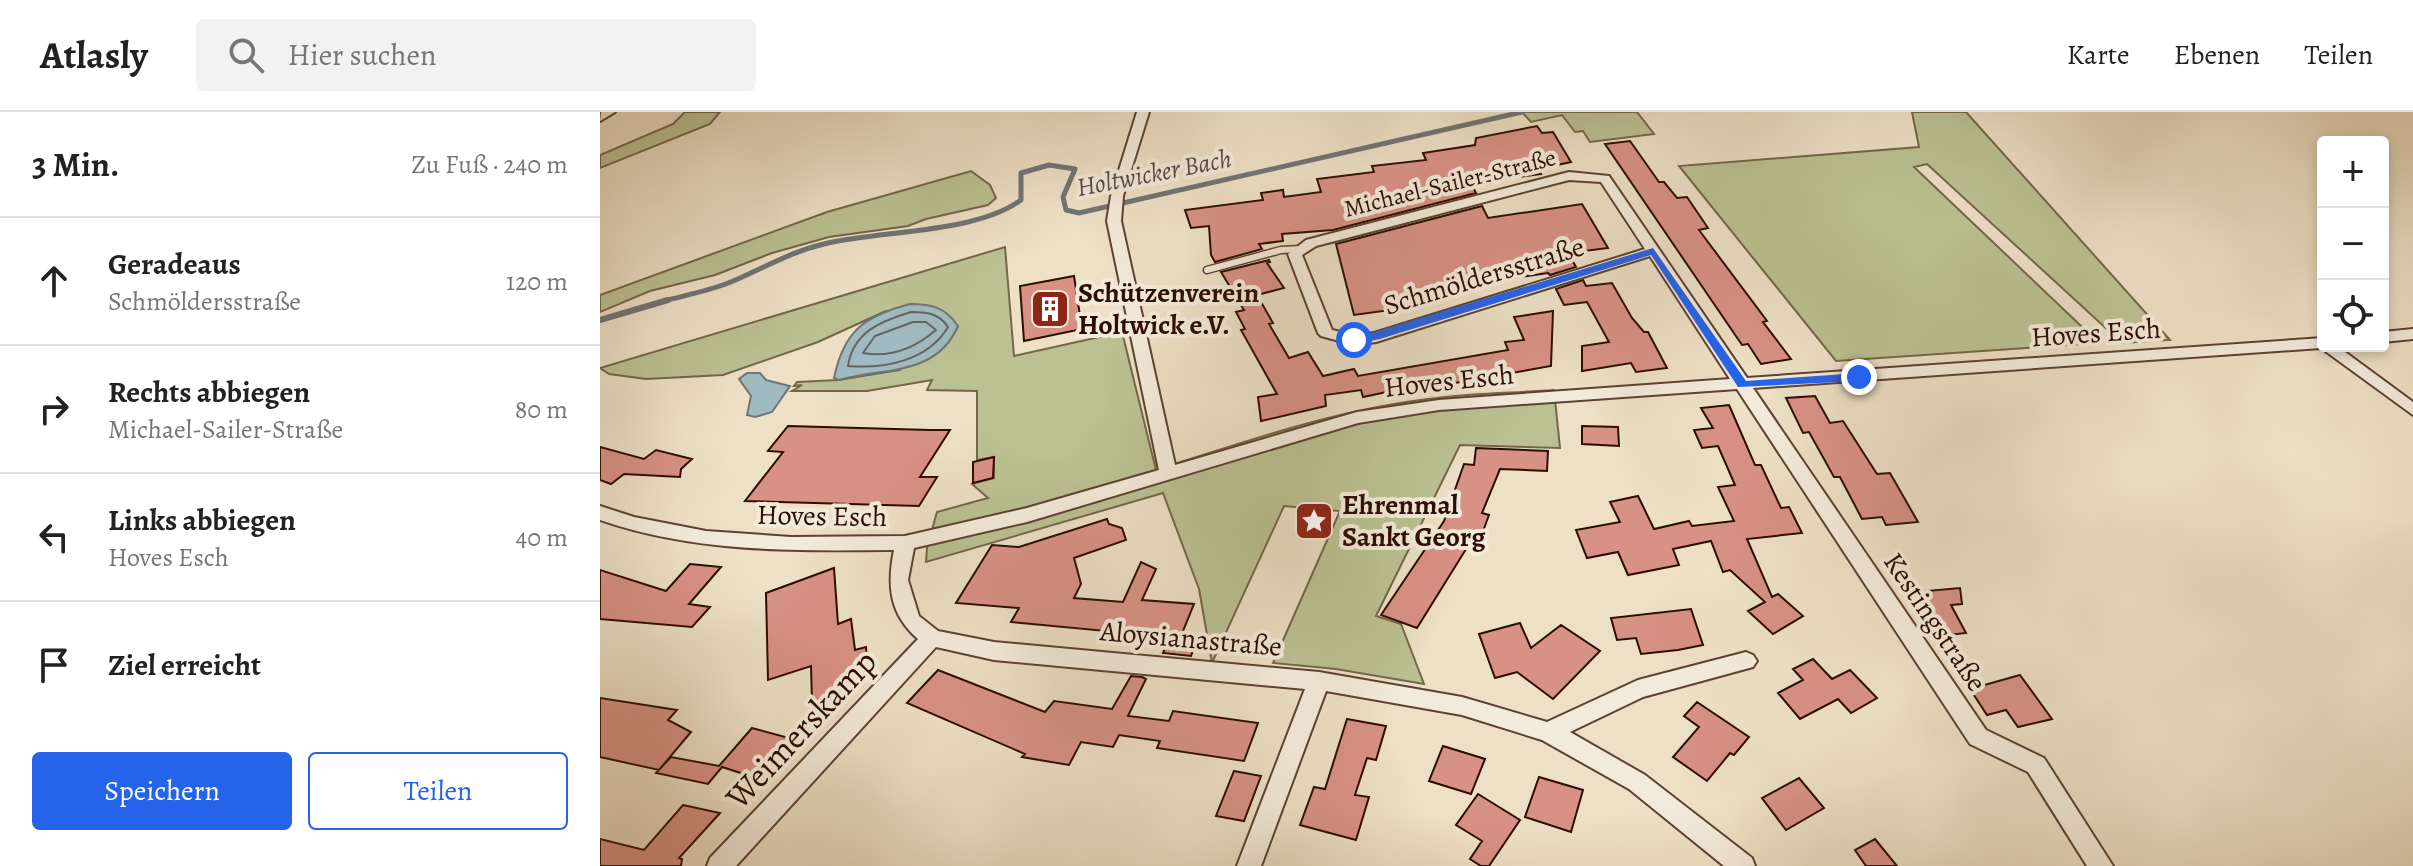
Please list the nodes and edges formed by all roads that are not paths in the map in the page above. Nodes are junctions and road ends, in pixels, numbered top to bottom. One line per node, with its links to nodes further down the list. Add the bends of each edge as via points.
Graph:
1 (609, 112): 3 (street)
2 (1143, 112): 13 (street, via 1114,221)
3 (600, 118)
4 (1301, 249): 5 (street, Michael-Sailer-Straße, via 1569,176 1588,176 1605,179); 5 (street, Schmöldersstraße, via 1296,261 1326,333 1354,340); 6 (lane)
5 (1653, 251): 11 (street, Michael-Sailer-Straße)
6 (1207, 270)
7 (2413, 334): 8 (street)
8 (2389, 336)
9 (2317, 345): 11 (street, Hoves Esch)
10 (2336, 352): 12 (street)
11 (1742, 385): 13 (street, Hoves Esch, via 1439,405 1357,418); 23 (street, Kestingstraße, via 1978,737 2036,765)
12 (2413, 410)
13 (1168, 473): 15 (street, Hoves Esch, via 1027,515)
14 (600, 513): 15 (street, Hoves Esch, via 706,538)
15 (905, 543): 16 (street, via 898,580 910,620)
16 (932, 638): 18 (street, Aloysianastraße, via 994,651); 20 (street, Weimerskamp)
17 (1746, 661): 19 (street, via 1638,689)
18 (1319, 681): 19 (street, Aloysianastraße, via 1462,706); 21 (street)
19 (1548, 732): 22 (street, Aloysianastraße, via 1637,782)
20 (719, 866)
21 (1249, 866)
22 (1743, 866)
23 (2101, 866)

